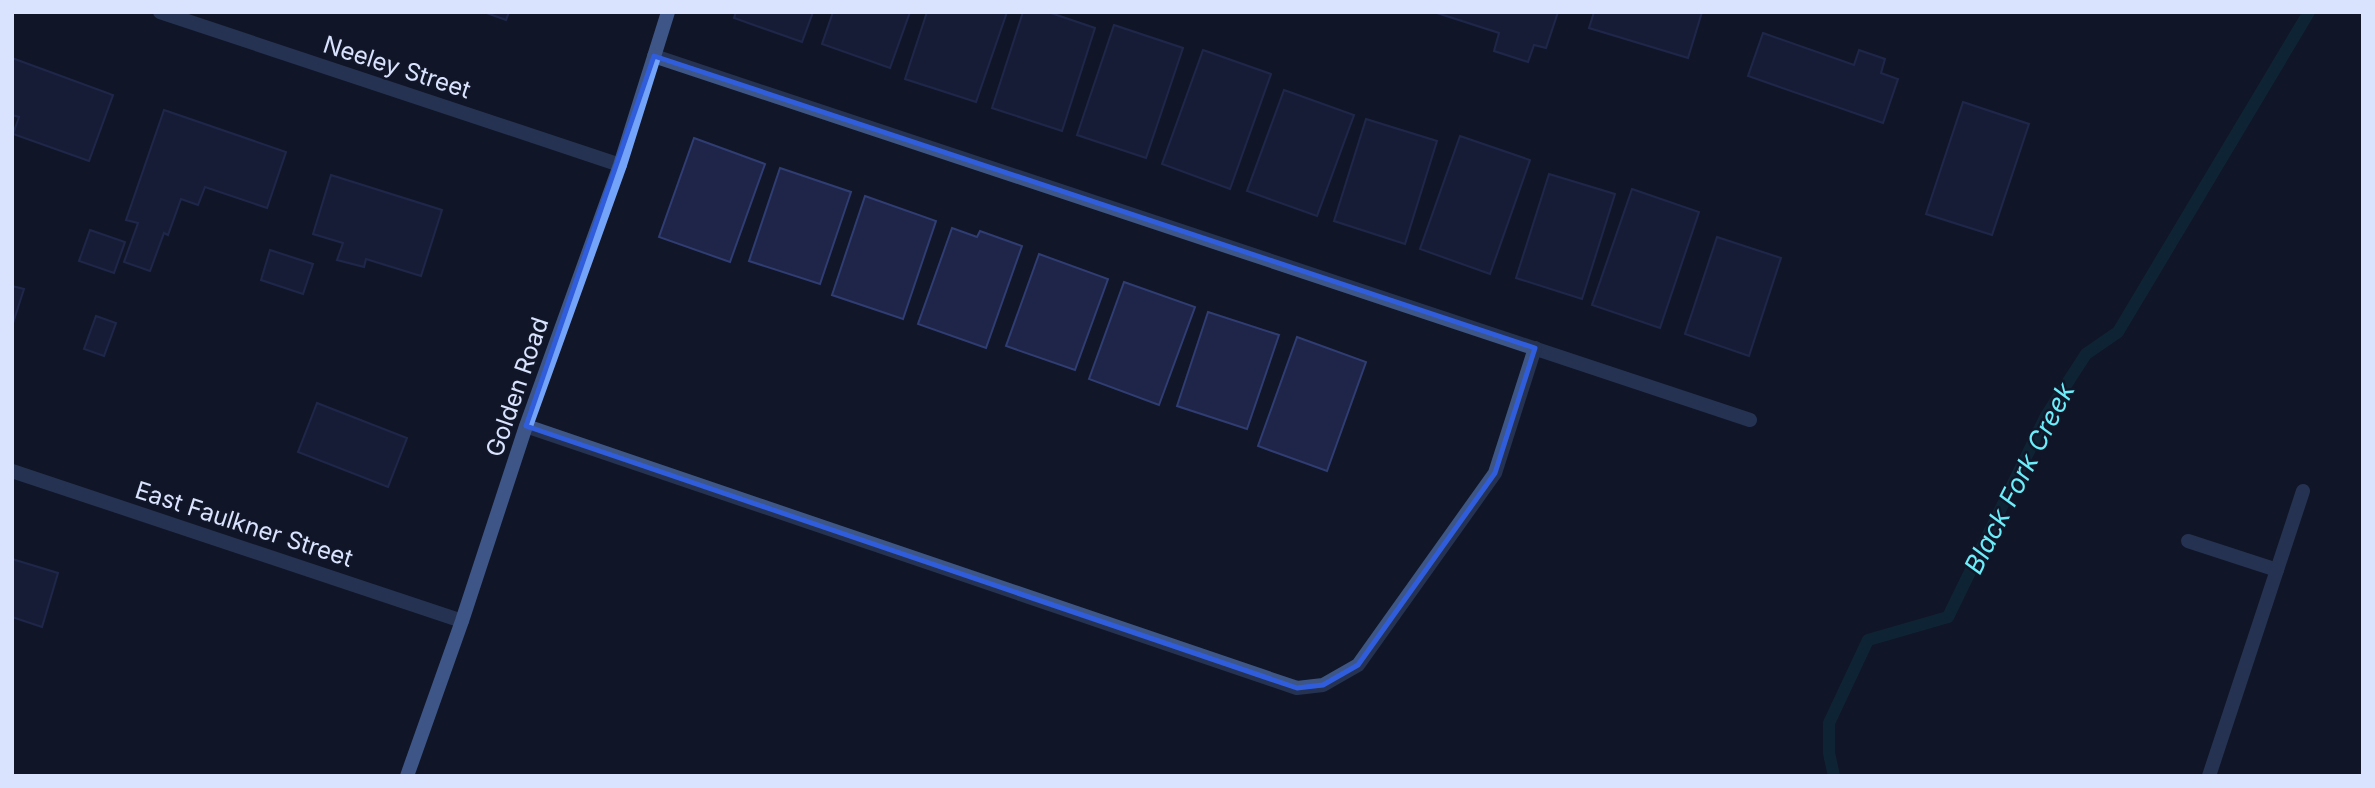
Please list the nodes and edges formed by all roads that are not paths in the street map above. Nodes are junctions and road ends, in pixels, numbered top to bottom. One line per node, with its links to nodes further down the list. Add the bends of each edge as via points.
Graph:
1 (160, 12): 4 (street, Neeley Street)
2 (668, 12): 3 (street, Golden Road)
3 (654, 56): 4 (street, Golden Road); 5 (street)
4 (620, 165): 7 (street, Golden Road)
5 (1535, 348): 6 (street); 7 (street, via 1494,473 1358,665 1323,685 1297,688)
6 (1750, 419)
7 (526, 426): 12 (street, Golden Road)
8 (12, 471): 12 (street, East Faulkner Street)
9 (2303, 491): 11 (street)
10 (2188, 541): 11 (street)
11 (2277, 570): 14 (street)
12 (462, 621): 13 (street, Golden Road)
13 (407, 776)
14 (2209, 776)

